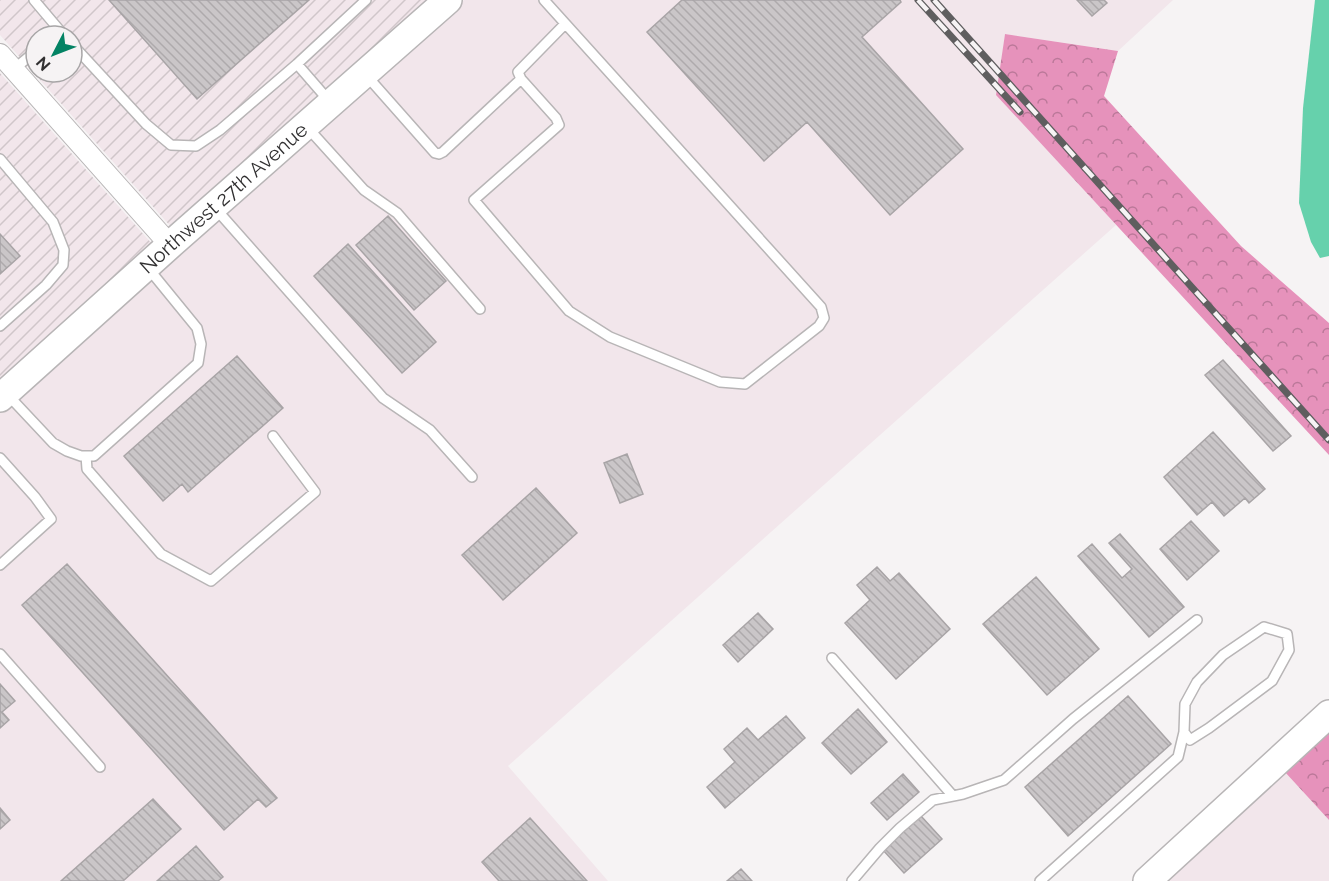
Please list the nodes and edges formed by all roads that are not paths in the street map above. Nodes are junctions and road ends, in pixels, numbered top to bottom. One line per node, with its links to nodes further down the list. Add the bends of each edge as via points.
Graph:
1 (34, 0): 5 (lane)
2 (366, 0): 10 (lane)
3 (448, 0): 12 (main road, Northwest 27th Avenue)
4 (544, 0): 6 (lane)
5 (52, 24)
6 (565, 24): 13 (lane, via 521,67); 13 (lane, via 821,307 824,318 819,326 745,384 720,382 610,337 569,311 474,200 559,125)
7 (0, 54): 11 (street)
8 (84, 57): 10 (lane, via 146,124 171,145 196,146)
9 (24, 61): 11 (lane)
10 (297, 64): 14 (lane)
11 (14, 69): 18 (street)
12 (365, 73): 13 (lane, via 439,154); 14 (main road, Northwest 27th Avenue)
13 (520, 79)
14 (331, 103): 15 (main road, Northwest 27th Avenue)
15 (306, 125): 17 (main road, Northwest 27th Avenue); 20 (lane, via 364,190 397,213)
16 (0, 159): 21 (lane, via 53,222 64,250 63,266)
17 (213, 206): 18 (main road, Northwest 27th Avenue); 26 (lane, via 383,398 430,430)
18 (170, 245): 19 (main road, Northwest 27th Avenue)
19 (146, 266): 22 (main road, Northwest 27th Avenue); 24 (lane, via 197,328 201,344 198,363 94,456)
20 (480, 309)
21 (0, 326)
22 (3, 395): 24 (lane, via 53,443)
23 (273, 436): 24 (lane, via 315,492 211,581 161,554 87,469)
24 (86, 456)
25 (0, 458): 27 (lane, via 51,519)
26 (472, 477)
27 (0, 565)
28 (1197, 620): 34 (lane, via 1072,719 1005,780)
29 (0, 654): 33 (lane)
30 (832, 658): 34 (lane)
31 (1329, 714): 37 (main road)
32 (1184, 732): 32 (lane, via 1185,704 1197,682 1223,655 1264,627 1287,634 1289,650 1272,681 1191,740); 36 (lane, via 1178,758)
33 (100, 767)
34 (953, 796): 35 (lane, via 933,800 880,848)
35 (852, 881)
36 (1040, 881)
37 (1147, 881)

